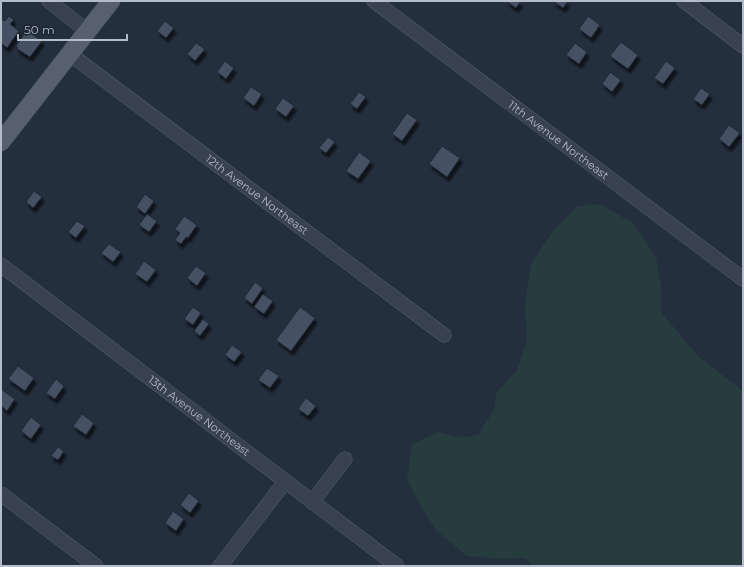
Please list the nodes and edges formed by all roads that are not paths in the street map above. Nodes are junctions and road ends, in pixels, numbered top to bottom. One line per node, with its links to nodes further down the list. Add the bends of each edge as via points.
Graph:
1 (48, 1): 5 (street)
2 (111, 1): 5 (main road)
3 (374, 1): 10 (street, 11th Avenue Northeast)
4 (684, 1): 6 (street)
5 (88, 32): 7 (main road)
6 (743, 46)
7 (70, 54): 8 (main road); 11 (street, 12th Avenue Northeast)
8 (1, 142)
9 (1, 265): 13 (street, 13th Avenue Northeast)
10 (743, 279)
11 (444, 335)
12 (345, 459): 15 (street)
13 (286, 482): 15 (street, 13th Avenue Northeast); 17 (street)
14 (1, 494): 16 (street)
15 (312, 502): 18 (street, 13th Avenue Northeast)
16 (96, 566)
17 (220, 566)
18 (397, 566)

